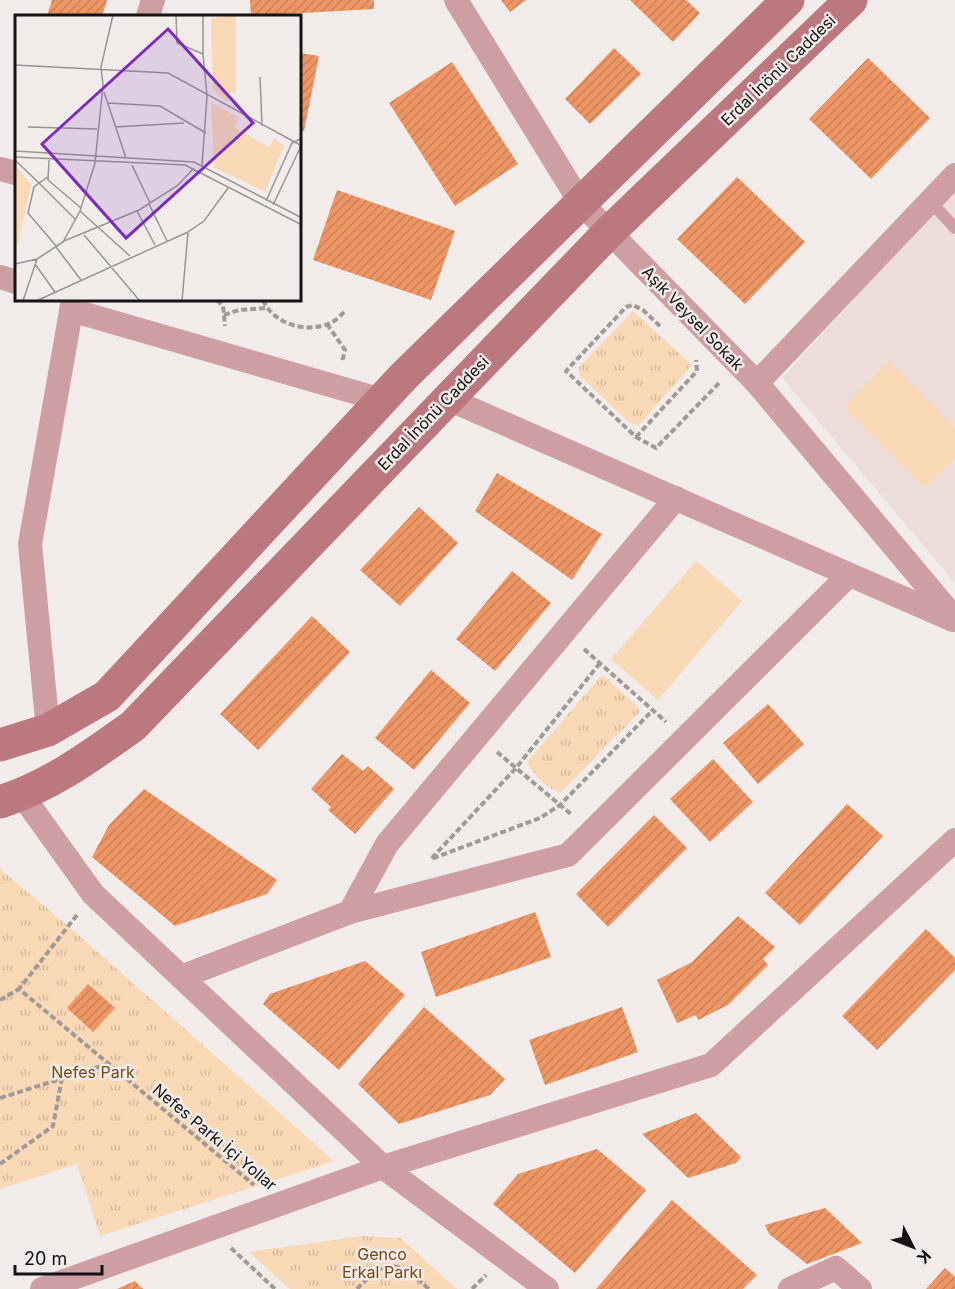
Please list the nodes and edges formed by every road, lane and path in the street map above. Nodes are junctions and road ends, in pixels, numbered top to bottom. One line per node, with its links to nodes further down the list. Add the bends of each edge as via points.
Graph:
1 (153, 0): 5 (street)
2 (456, 0): 10 (street, Aşık Veysel Sokak)
3 (788, 0): 10 (main road)
4 (851, 0): 12 (main road, Erdal İnönü Caddesi)
5 (148, 15)
6 (0, 169): 7 (street)
7 (15, 173)
8 (955, 175): 9 (street)
9 (930, 201): 11 (lane); 27 (street)
10 (580, 202): 12 (street, Aşık Veysel Sokak); 29 (main road)
11 (955, 228)
12 (609, 232): 27 (street, Aşık Veysel Sokak); 28 (main road, Erdal İnönü Caddesi)
13 (0, 277): 14 (street)
14 (15, 282)
15 (219, 302): 20 (path)
16 (264, 302): 18 (path)
17 (72, 305): 29 (street); 38 (street, via 30,544)
18 (268, 308): 20 (path); 21 (path, via 287,324)
19 (345, 311): 21 (path)
20 (224, 315): 22 (path)
21 (327, 324): 25 (path, via 345,350)
22 (226, 330)
23 (668, 333): 30 (path, via 643,310 633,305 626,307 566,371)
24 (690, 354): 30 (path, via 696,359 697,371)
25 (342, 363)
26 (723, 379): 30 (path, via 656,448)
27 (757, 383): 33 (street, Aşık Veysel Sokak)
28 (446, 398): 31 (street); 42 (main road, Erdal İnönü Caddesi, via 133,726 81,763)
29 (382, 400): 38 (main road, via 107,696)
30 (636, 437)
31 (676, 498): 32 (street); 47 (street, via 387,844)
32 (849, 575): 33 (street); 47 (street, via 568,855)
33 (955, 620)
34 (584, 648): 35 (path)
35 (600, 663): 36 (path); 41 (path)
36 (653, 710): 37 (path); 43 (path)
37 (671, 727)
38 (48, 730): 39 (main road)
39 (0, 745)
40 (496, 752): 41 (path)
41 (516, 768): 43 (path); 43 (path, via 431,859 540,818)
42 (11, 799): 46 (street)
43 (560, 805): 44 (path)
44 (578, 820)
45 (955, 840): 55 (street, via 711,1065)
46 (93, 894): 48 (street); 49 (path)
47 (350, 912): 48 (street)
48 (181, 977): 55 (street)
49 (19, 989): 50 (path); 51 (path, Nefes Parkı İçi Yollar)
50 (0, 1000)
51 (108, 1064): 52 (path); 56 (path, Nefes Parkı İçi Yollar)
52 (62, 1078): 53 (path); 54 (path, via 53,1126)
53 (0, 1098)
54 (0, 1164)
55 (383, 1167): 56 (street); 62 (street)
56 (278, 1205): 57 (street)
57 (211, 1229): 58 (street); 59 (path)
58 (42, 1289)
59 (275, 1289)
60 (357, 1289): 61 (path, via 374,1270 393,1265 406,1268)
61 (429, 1289)
62 (547, 1289)
63 (790, 1289): 64 (street, via 836,1268)
64 (860, 1289)

